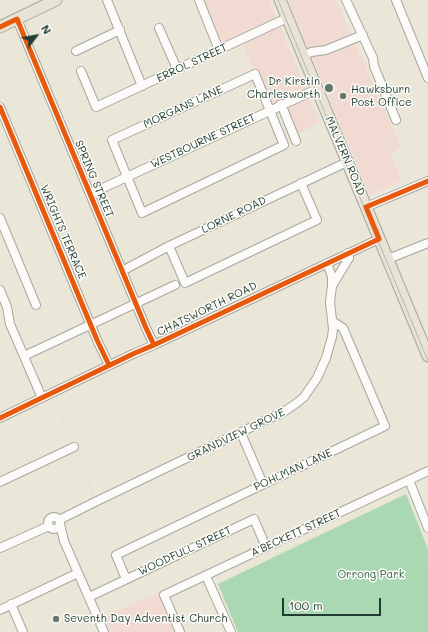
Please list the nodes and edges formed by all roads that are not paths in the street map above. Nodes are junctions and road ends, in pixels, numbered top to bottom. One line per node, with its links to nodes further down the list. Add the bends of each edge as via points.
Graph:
1 (56, 0): 7 (main road)
2 (107, 0): 12 (street)
3 (199, 0): 14 (street)
4 (280, 0): 8 (main road, MALVERN ROAD)
5 (346, 0): 13 (street)
6 (396, 0): 19 (street)
7 (37, 4): 9 (main road)
8 (287, 18): 14 (street, ERROL STREET); 16 (main road, MALVERN ROAD)
9 (17, 19): 10 (main road); 31 (street, SPRING STREET)
10 (0, 27)
11 (159, 28): 17 (street)
12 (120, 30): 15 (street); 20 (street)
13 (363, 35): 16 (street); 25 (street)
14 (219, 50): 17 (street, ERROL STREET)
15 (76, 51)
16 (303, 56): 21 (main road, MALVERN ROAD)
17 (177, 70): 20 (street, ERROL STREET)
18 (81, 72): 20 (street, ERROL STREET, via 96,107)
19 (428, 78)
20 (142, 86)
21 (317, 89): 22 (street, WESTBOURNE STREET); 27 (main road, MALVERN ROAD)
22 (281, 104): 24 (street, WESTBOURNE STREET); 26 (street)
23 (0, 106): 47 (street, WRIGHTS TERRACE)
24 (270, 109): 28 (street, WESTBOURNE STREET); 28 (street, via 284,145 142,213); 28 (street, MORGANS LANE, via 255,74 112,140)
25 (396, 120)
26 (296, 141)
27 (347, 162): 30 (street, LORNE ROAD); 32 (main road, MALVERN ROAD)
28 (127, 177): 31 (street, WESTBOURNE STREET)
29 (428, 181): 32 (street)
30 (300, 183): 36 (street, LORNE ROAD); 36 (street, via 320,219 185,283)
31 (90, 194): 40 (street, SPRING STREET)
32 (366, 207): 34 (main road, MALVERN ROAD)
33 (0, 218): 44 (street)
34 (379, 238): 37 (street, CHATSWORTH ROAD); 38 (main road, MALVERN ROAD)
35 (428, 243): 38 (street)
36 (169, 246): 40 (street, LORNE ROAD)
37 (348, 253): 39 (street, CHATSWORTH ROAD); 42 (street, GRANDVIEW GROVE, via 349,258)
38 (388, 259): 50 (main road, MALVERN ROAD)
39 (327, 263): 42 (street, GRANDVIEW GROVE); 48 (street, CHATSWORTH ROAD)
40 (122, 271): 45 (street, SPRING STREET)
41 (175, 285): 45 (street)
42 (332, 286): 46 (street, GRANDVIEW GROVE)
43 (0, 290): 49 (street, via 10,324)
44 (36, 304)
45 (135, 304): 47 (street); 48 (street, SPRING STREET)
46 (332, 320): 54 (street, GRANDVIEW GROVE, via 332,337 326,358 317,378 304,396 285,411); 59 (street, POHLMAN LANE, via 343,328 385,426)
47 (91, 325): 49 (street); 51 (street, WRIGHTS TERRACE)
48 (154, 345): 51 (street, CHATSWORTH ROAD)
49 (24, 356): 52 (street)
50 (428, 356)
51 (109, 365): 52 (street, CHATSWORTH ROAD)
52 (42, 398): 53 (street, CHATSWORTH ROAD)
53 (0, 418)
54 (241, 433): 59 (street); 60 (street, GRANDVIEW GROVE, via 97,501)
55 (74, 447): 58 (street)
56 (428, 471): 57 (street, A'BECKETT STREET)
57 (409, 480): 61 (street); 62 (street, A'BECKETT STREET)
58 (0, 482)
59 (263, 484): 66 (street, POHLMAN LANE, via 116,555)
60 (56, 525): 63 (street, GRANDVIEW GROVE); 64 (street)
61 (426, 528)
62 (266, 547): 65 (street, A'BECKETT STREET); 66 (street, WOODFULL STREET, via 254,518)
63 (0, 548)
64 (78, 573): 67 (street); 68 (street)
65 (206, 576): 72 (street, A'BECKETT STREET, via 164,595); 73 (street)
66 (126, 579): 67 (street, WOODFULL STREET)
67 (88, 597): 71 (street)
68 (12, 604): 69 (street); 70 (street)
69 (0, 610)
70 (23, 632)
71 (104, 632)
72 (180, 632)
73 (231, 632)

